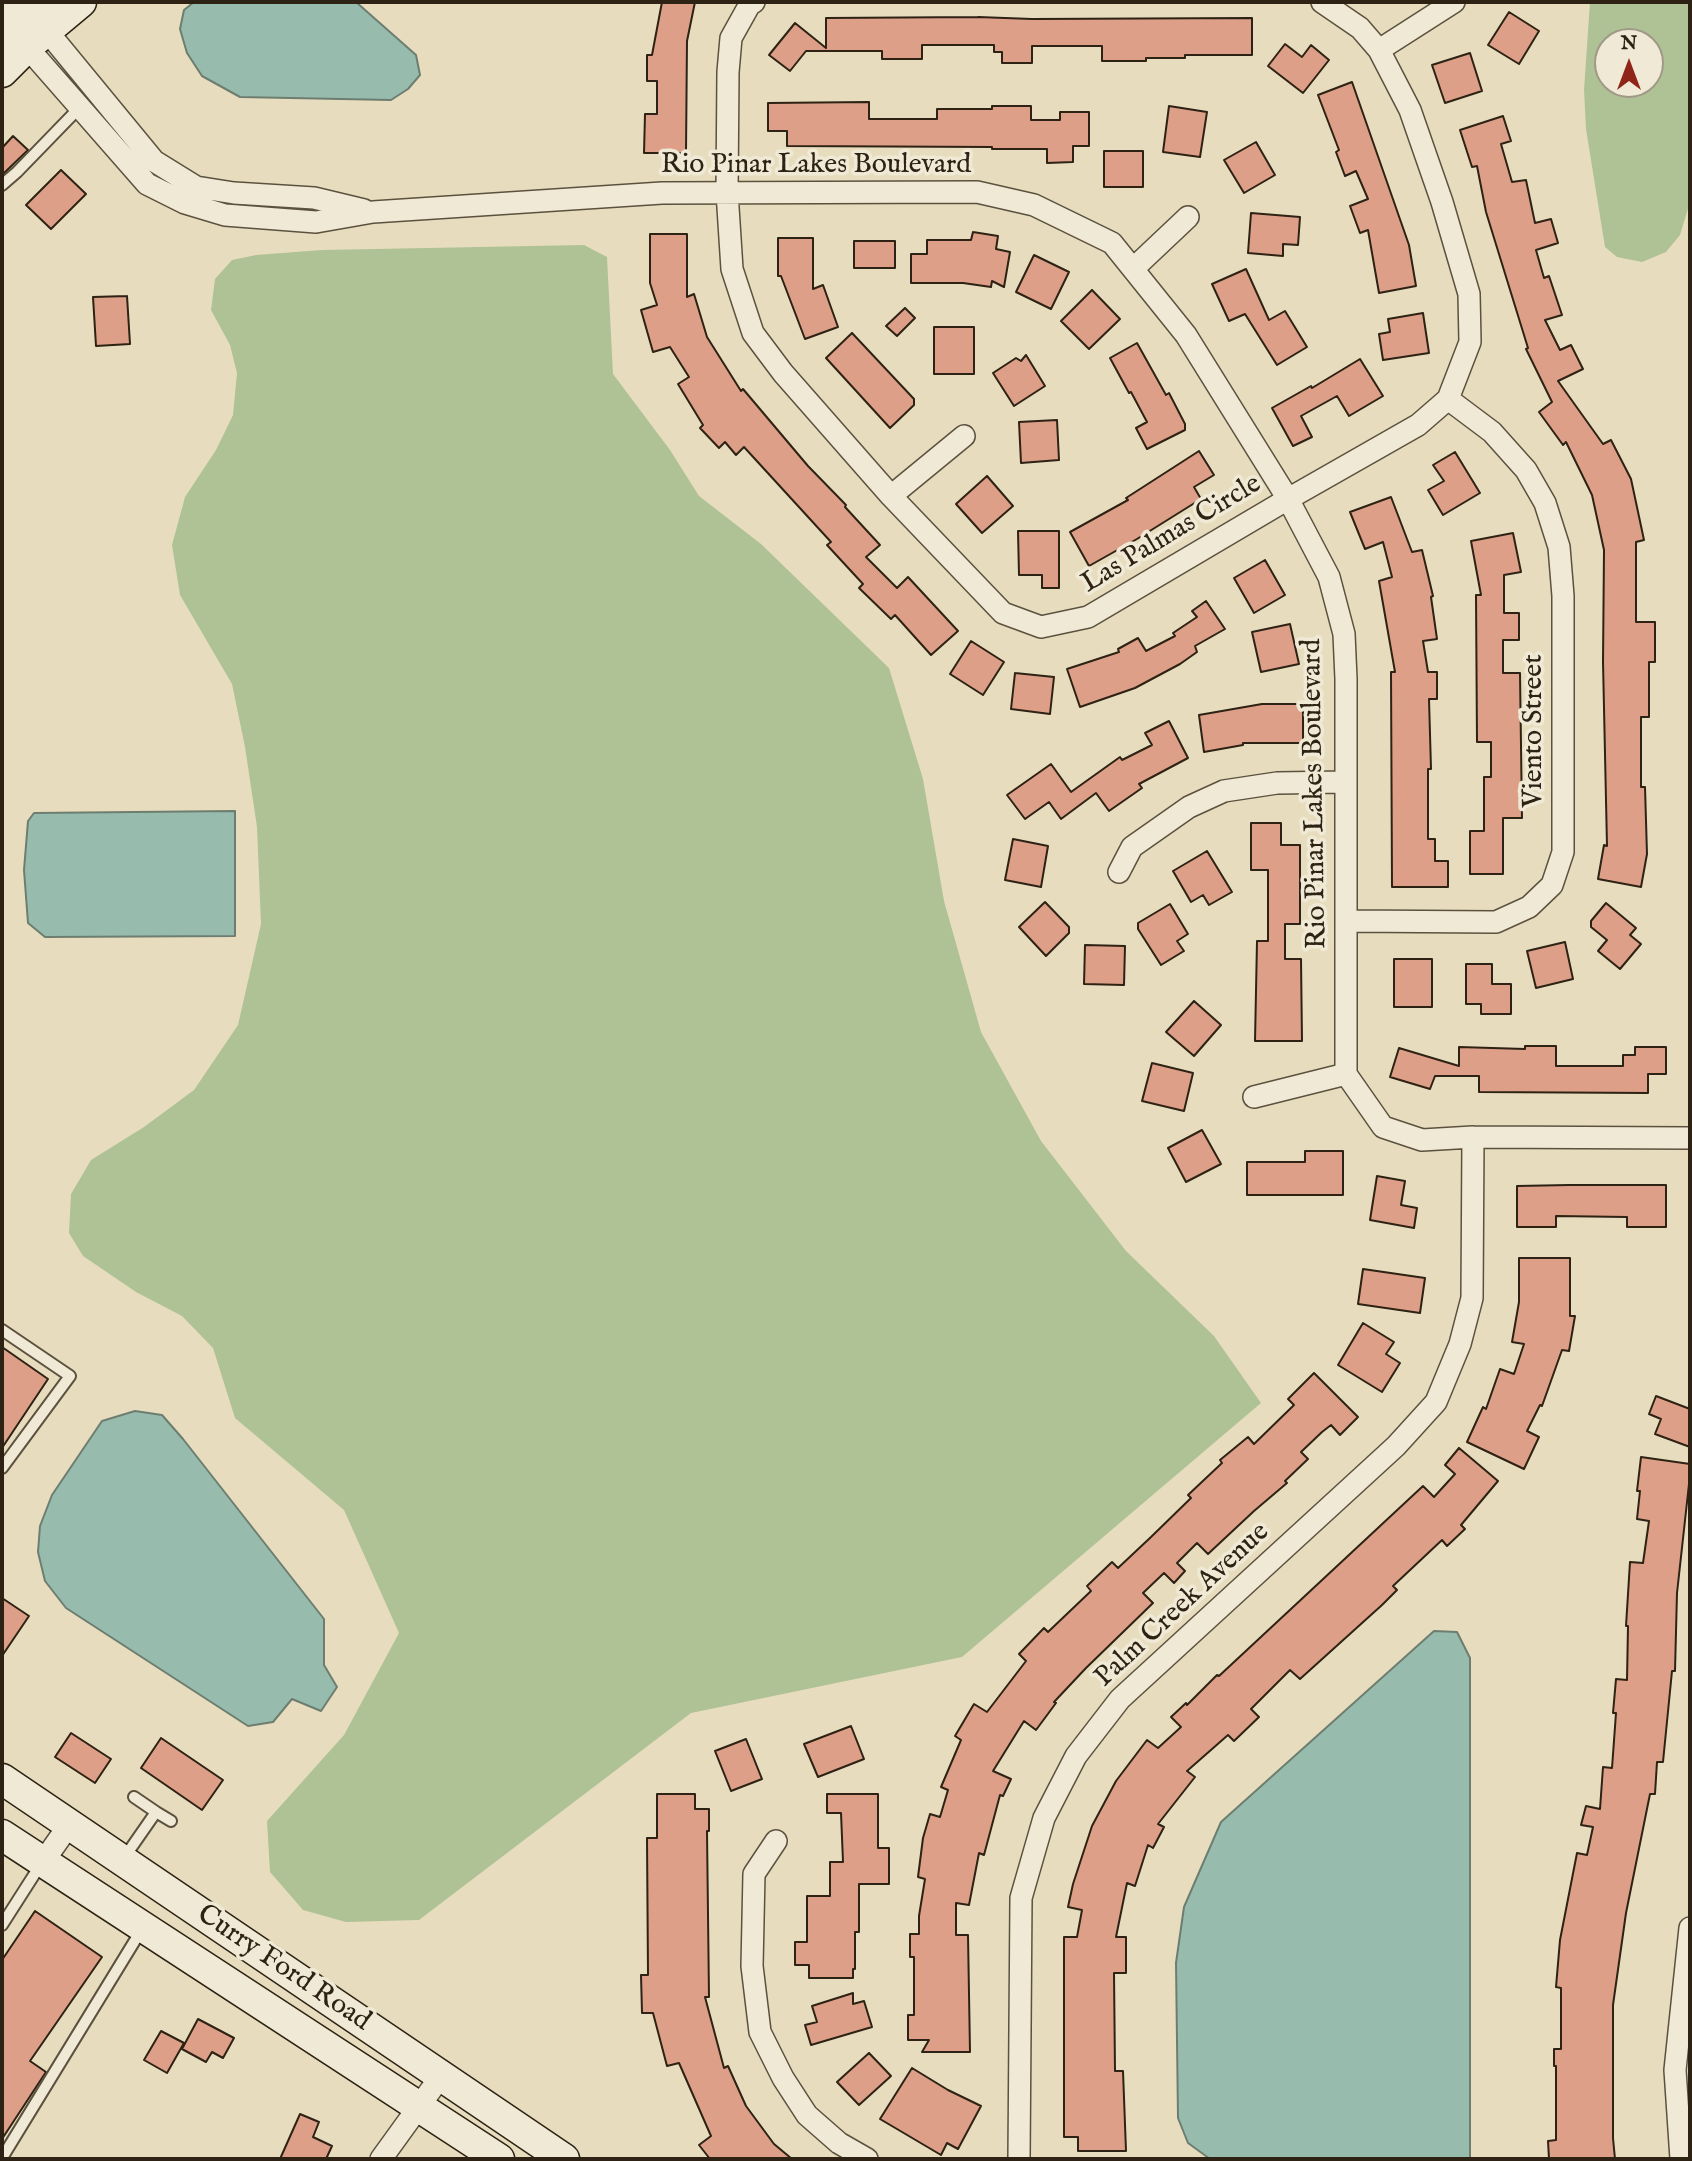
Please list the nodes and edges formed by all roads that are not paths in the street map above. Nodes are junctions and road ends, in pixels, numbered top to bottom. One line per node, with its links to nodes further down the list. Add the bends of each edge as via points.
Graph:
1 (20, 2): 7 (street); 8 (street)
2 (42, 2): 8 (street)
3 (81, 2): 8 (street)
4 (754, 2): 14 (street, Las Palmas Circle, via 731,38)
5 (1322, 2): 9 (street, Las Palmas Circle, via 1360,28)
6 (1454, 2): 9 (street)
7 (2, 19)
8 (25, 39): 10 (street); 11 (street, Rio Pinar Lakes Boulevard); 12 (street, Rio Pinar Lakes Boulevard)
9 (1379, 50): 18 (street, Las Palmas Circle, via 1410,110 1469,294 1470,342)
10 (2, 72)
11 (97, 92): 12 (lane); 15 (street, Rio Pinar Lakes Boulevard, via 154,161 196,187 314,198)
12 (79, 107): 13 (lane); 15 (street, Rio Pinar Lakes Boulevard, via 147,184 185,203 225,215 316,222)
13 (2, 186)
14 (727, 192): 15 (street, Rio Pinar Lakes Boulevard); 17 (street, Rio Pinar Lakes Boulevard, via 977,192 1034,205 1112,243); 20 (street, Las Palmas Circle, via 732,269 754,333 783,373)
15 (373, 212)
16 (1188, 217): 17 (street)
17 (1134, 268): 21 (street, Rio Pinar Lakes Boulevard, via 1186,335)
18 (1448, 399): 21 (street, Las Palmas Circle, via 1418,425); 24 (street, Viento Street, via 1492,432 1526,470 1545,503 1559,547 1563,852 1552,885 1529,907 1496,922)
19 (964, 436): 20 (street)
20 (891, 495): 21 (street, Las Palmas Circle, via 1003,613 1041,627 1088,617)
21 (1287, 499): 22 (street, Rio Pinar Lakes Boulevard, via 1329,577 1344,634)
22 (1345, 782): 23 (street, via 1277,783 1224,791 1189,807 1132,847); 24 (street, Rio Pinar Lakes Boulevard)
23 (1119, 872)
24 (1347, 921): 25 (street, Rio Pinar Lakes Boulevard)
25 (1346, 1074): 26 (street); 27 (street, via 1384,1126 1422,1140)
26 (1254, 1097)
27 (1473, 1137): 28 (street); 50 (street, Palm Creek Avenue, via 1472,1298 1460,1344 1436,1402 1396,1446 1120,1699 1076,1756 1044,1818 1021,1898)
28 (1690, 1138)
29 (2, 1330): 30 (lane, via 70,1376)
30 (2, 1468)
31 (2, 1779): 35 (street, Curry Ford Road)
32 (134, 1797): 33 (lane)
33 (156, 1812): 34 (lane); 38 (lane)
34 (171, 1821)
35 (69, 1825): 38 (street, Curry Ford Road); 39 (street)
36 (2, 1835): 39 (street, Curry Ford Road)
37 (776, 1841): 49 (street, via 754,1874 752,1966 760,2032 807,2115 839,2143)
38 (122, 1861): 43 (street, Curry Ford Road)
39 (43, 1862): 40 (lane); 41 (street, Curry Ford Road)
40 (2, 1925)
41 (143, 1927): 44 (street, Curry Ford Road); 45 (lane)
42 (1690, 1931): 51 (street, via 1675,2070)
43 (441, 2076): 44 (street); 48 (street, Curry Ford Road)
44 (418, 2105): 46 (street); 47 (street, Curry Ford Road)
45 (2, 2158)
46 (381, 2159)
47 (499, 2159)
48 (564, 2159)
49 (867, 2159)
50 (1019, 2159)
51 (1681, 2159)

